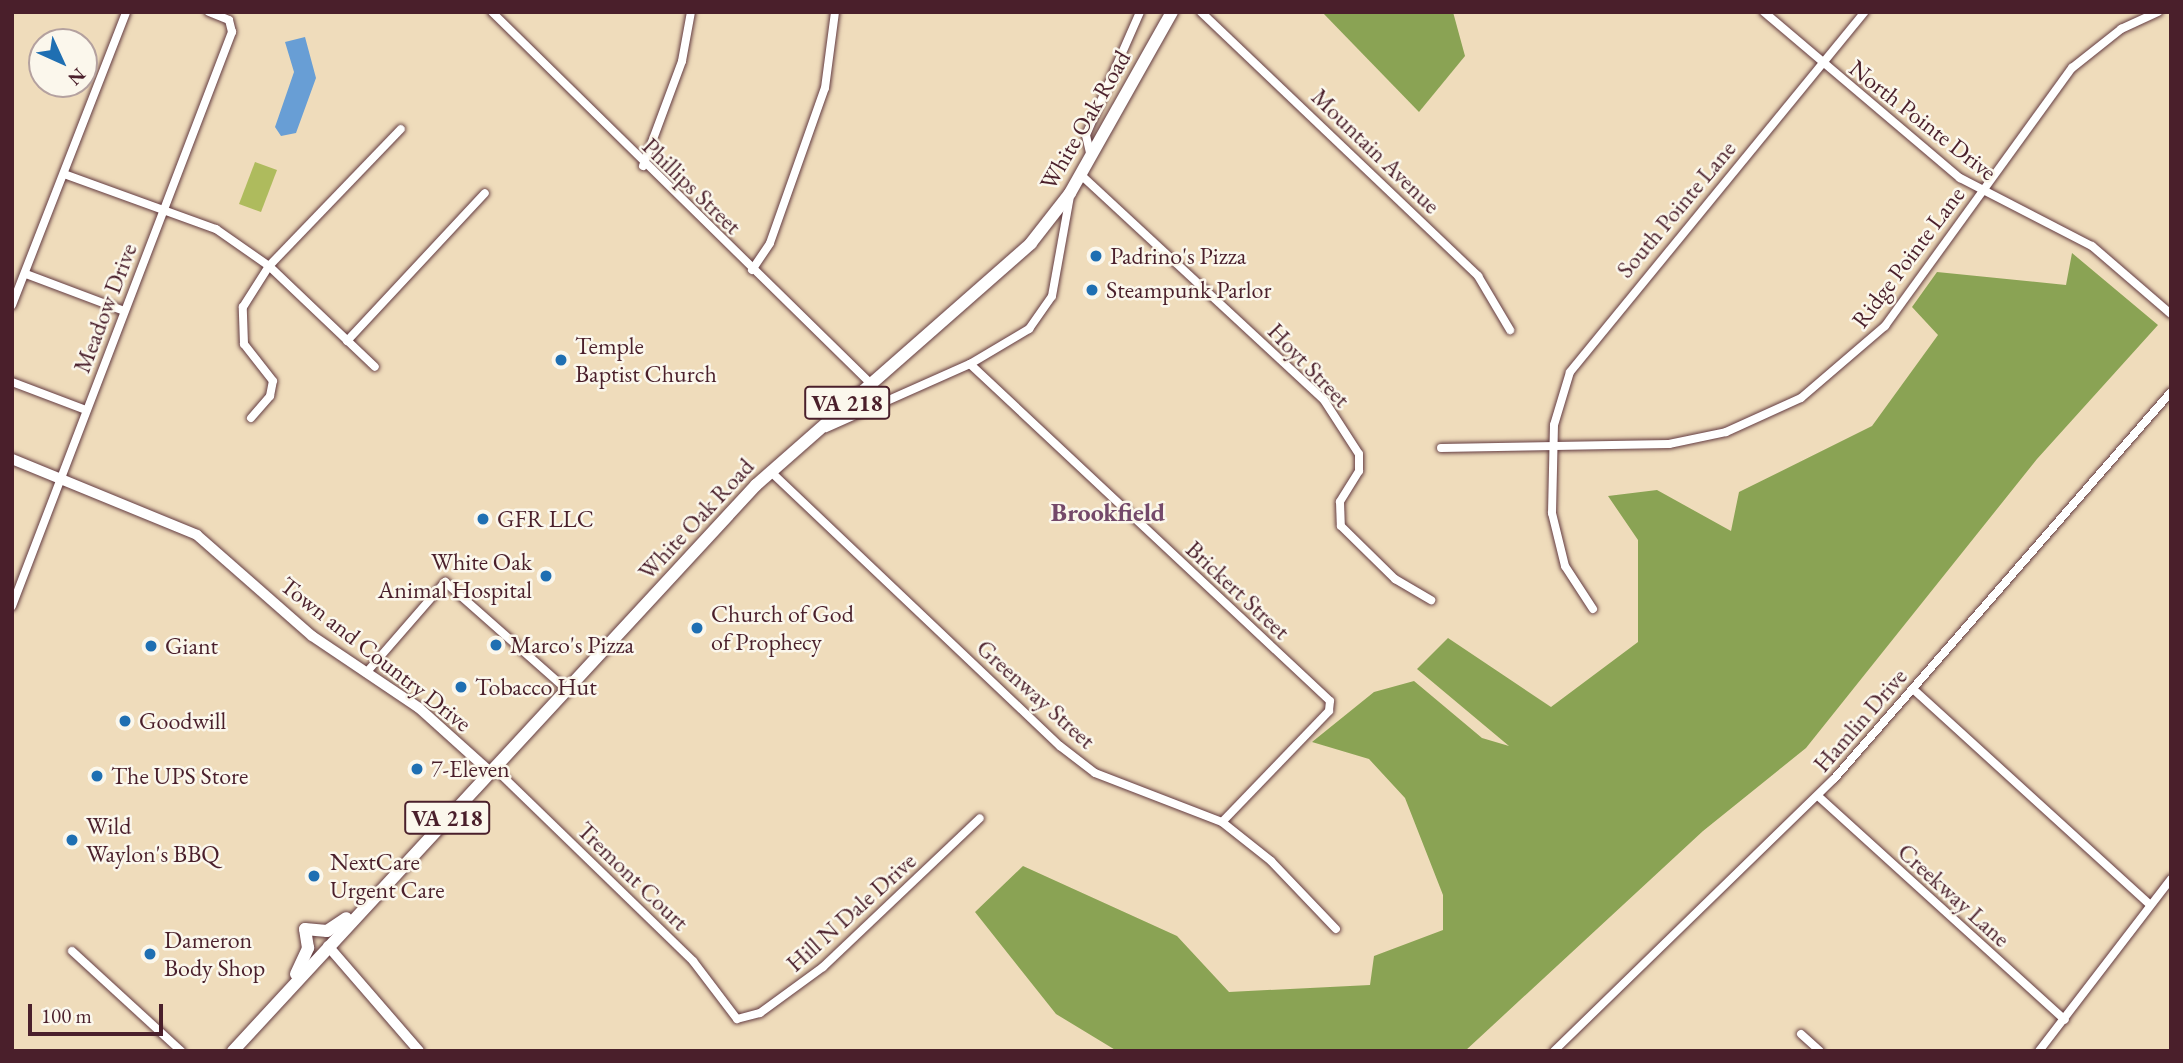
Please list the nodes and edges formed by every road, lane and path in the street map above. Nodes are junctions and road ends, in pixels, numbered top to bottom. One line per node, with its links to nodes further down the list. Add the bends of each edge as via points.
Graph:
1 (126, 12): 16 (street)
2 (209, 12): 21 (street, Meadow Drive, via 232,25)
3 (492, 12): 15 (street, Phillips Street)
4 (691, 12): 15 (street, via 682,61)
5 (835, 12): 23 (street, via 825,88 770,243)
6 (1140, 12): 14 (street, via 1086,135)
7 (1172, 12): 14 (main road, White Oak Road / VA 218)
8 (1201, 12): 28 (street, Mountain Avenue, via 1478,276)
9 (1764, 12): 12 (street, North Pointe Drive)
10 (1865, 12): 12 (street, South Pointe Lane)
11 (2158, 12): 18 (street, Ridge Pointe Lane, via 2087,54)
12 (1821, 63): 18 (street, North Pointe Drive); 37 (street, South Pointe Lane, via 1578,358 1558,404)
13 (401, 129): 22 (street)
14 (1091, 158): 17 (main road, White Oak Road / VA 218)
15 (643, 166): 23 (street, Phillips Street)
16 (64, 174): 21 (street); 24 (street)
17 (1081, 175): 20 (main road, White Oak Road / VA 218); 43 (street, Hoyt Street, via 1324,400 1359,454 1359,471 1340,502 1341,526 1395,579)
18 (1981, 192): 27 (street, North Pointe Drive, via 2092,246); 37 (street, Ridge Pointe Lane, via 1885,326 1801,398 1698,439)
19 (485, 193): 29 (street)
20 (1070, 193): 30 (street, via 1046,310 1020,336); 33 (main road, White Oak Road / VA 218, via 1016,259)
21 (163, 211): 22 (street, via 216,229); 26 (street, Meadow Drive)
22 (269, 266): 29 (street); 36 (street, via 240,316 244,344 273,381 270,396)
23 (752, 270): 33 (street, Phillips Street)
24 (26, 274): 25 (street); 26 (street)
25 (12, 305)
26 (124, 311): 35 (street, Meadow Drive)
27 (2171, 314)
28 (1510, 330)
29 (347, 341): 31 (street)
30 (970, 364): 38 (street); 52 (street, Brickert Street, via 1330,701 1329,711)
31 (375, 367)
32 (12, 382): 35 (street)
33 (870, 383): 38 (main road, White Oak Road / VA 218)
34 (2171, 392): 48 (street, Hamlin Drive)
35 (86, 410): 42 (street, Meadow Drive)
36 (251, 418)
37 (1552, 447): 39 (street, Ridge Pointe Lane); 45 (street, South Pointe Lane, via 1555,532 1574,584)
38 (794, 448): 41 (main road, White Oak Road / VA 218)
39 (1441, 448)
40 (12, 459): 42 (street, Town and Country Drive)
41 (770, 471): 47 (main road, White Oak Road / VA 218); 52 (street, Greenway Street, via 1060,746 1096,773)
42 (61, 479): 44 (street, Meadow Drive); 46 (street, Town and Country Drive, via 197,535 312,636)
43 (1431, 600)
44 (12, 606)
45 (1593, 609)
46 (366, 673): 47 (street, via 445,582); 49 (street, Town and Country Drive, via 431,718)
47 (566, 689): 49 (main road, White Oak Road / VA 218)
48 (1913, 689): 50 (street, Hamlin Drive); 55 (street)
49 (492, 770): 54 (main road, White Oak Road / VA 218); 60 (street, Tremont Court, via 693,961)
50 (1818, 796): 61 (street, Creekway Lane); 66 (street, Hamlin Drive)
51 (980, 818): 60 (street, Hill N Dale Drive, via 823,967 760,1013)
52 (1222, 822): 56 (street, Greenway Street, via 1271,861)
53 (2171, 879): 55 (street)
54 (375, 896): 57 (main road, White Oak Road / VA 218); 59 (main road, via 327,931 305,929 306,954)
55 (2149, 904): 61 (street)
56 (1336, 929)
57 (328, 946): 59 (main road, White Oak Road / VA 218); 65 (street)
58 (72, 951): 63 (street)
59 (286, 992): 64 (main road, White Oak Road / VA 218)
60 (737, 1018)
61 (2065, 1020): 68 (street)
62 (1801, 1034): 67 (street)
63 (181, 1051)
64 (233, 1051)
65 (419, 1051)
66 (1554, 1051)
67 (1820, 1051)
68 (2039, 1051)

